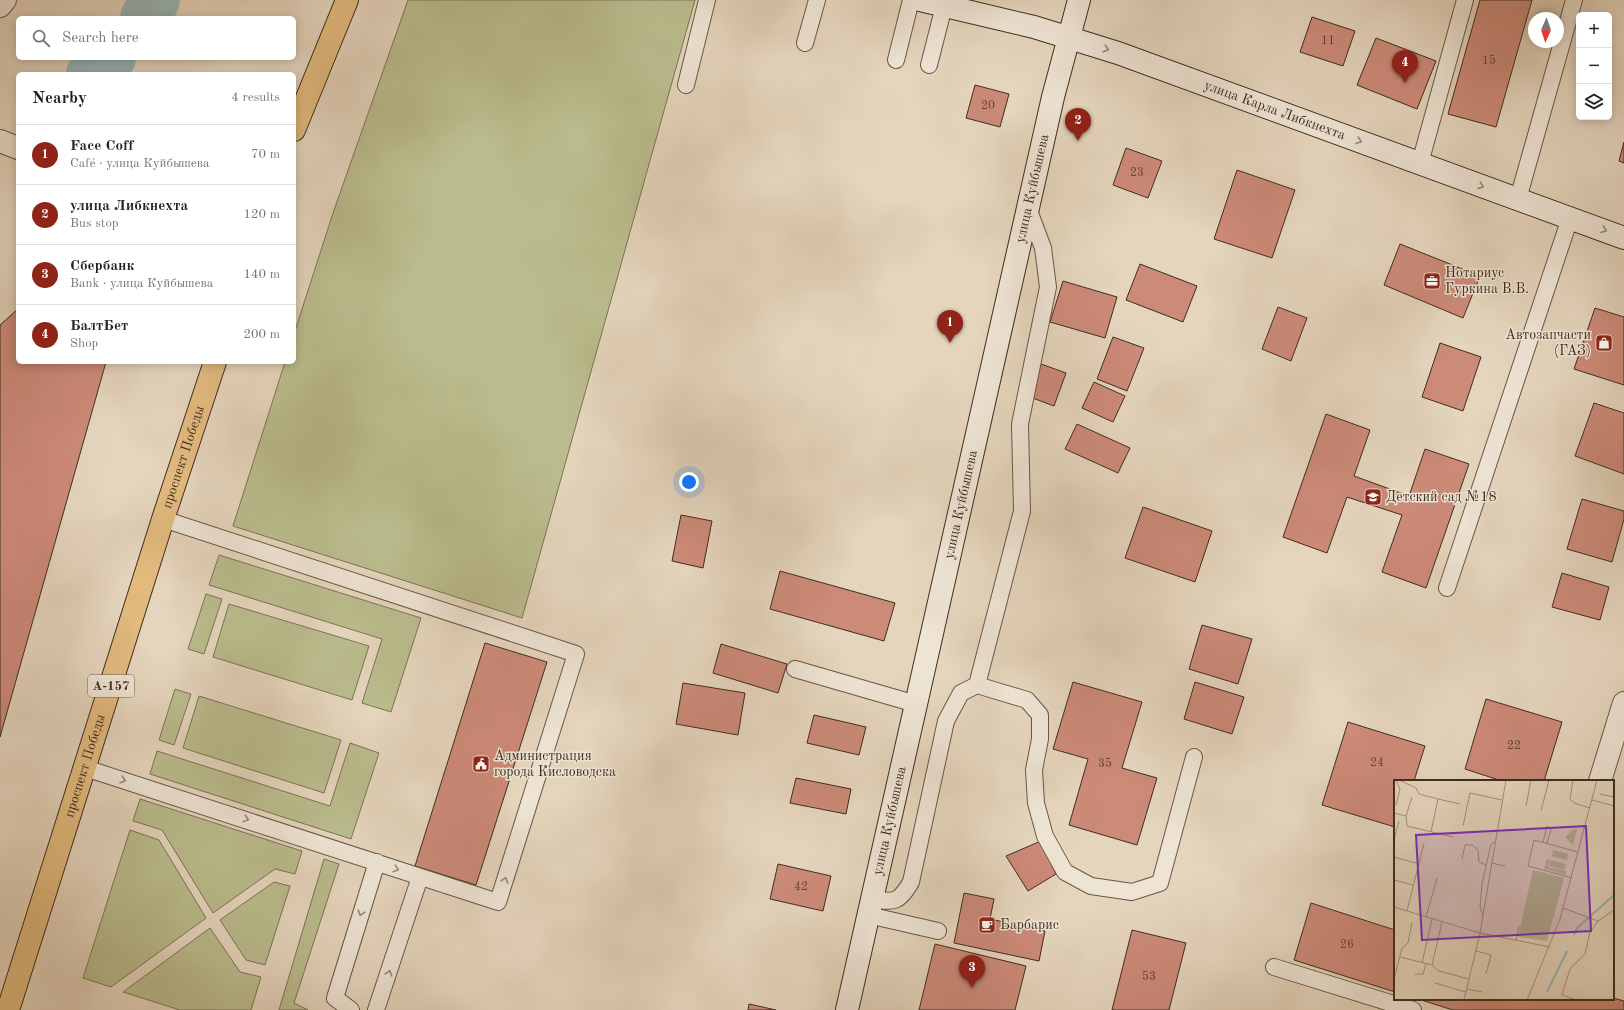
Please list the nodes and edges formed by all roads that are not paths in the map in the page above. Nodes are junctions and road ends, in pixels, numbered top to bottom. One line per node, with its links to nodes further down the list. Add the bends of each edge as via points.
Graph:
1 (5, 0): 10 (street)
2 (347, 0): 17 (main road)
3 (707, 0): 16 (lane)
4 (817, 0): 13 (lane)
5 (911, 0): 14 (lane)
6 (920, 0): 11 (street, улица Карла Либкнехта)
7 (1079, 0): 12 (street, улица Куйбышева)
8 (1466, 0): 20 (lane)
9 (1574, 0): 21 (lane)
10 (0, 6)
11 (944, 6): 12 (street, улица Карла Либкнехта, via 1034,27); 15 (lane)
12 (1068, 38): 20 (street, улица Карла Либкнехта, one-way to 20, via 1118,53); 22 (street, улица Куйбышева)
13 (805, 43)
14 (896, 60)
15 (929, 65)
16 (686, 85)
17 (296, 125)
18 (0, 140): 19 (street)
19 (16, 147)
20 (1420, 163): 21 (street, улица Карла Либкнехта, one-way to 21)
21 (1518, 199): 23 (street, улица Карла Либкнехта)
22 (1028, 208): 29 (lane, via 1043,248 1048,287 1020,424 1022,511); 31 (street, улица Куйбышева)
23 (1570, 218): 24 (street, улица Карла Либкнехта, one-way to 24); 27 (lane)
24 (1624, 238)
25 (214, 364): 26 (main road, проспект Победы / А-157)
26 (163, 519): 34 (main road, проспект Победы / А-157); 37 (lane, one-way to 26, via 498,902 576,654)
27 (1447, 588)
28 (795, 669): 31 (lane)
29 (976, 685): 33 (lane, via 1027,700 1040,715 1040,739 1034,770 1036,803 1045,836 1065,872 1091,886 1132,892 1160,883); 38 (lane, via 961,693 946,721 912,882 903,896)
30 (1624, 702): 32 (street)
31 (916, 704): 38 (street, улица Куйбышева)
32 (1619, 735): 35 (street)
33 (1194, 757)
34 (85, 768): 36 (lane, one-way to 36); 41 (main road, проспект Победы / А-157)
35 (1600, 780)
36 (377, 862): 37 (lane, one-way to 37); 42 (lane, one-way to 42, via 335,998)
37 (420, 877): 43 (lane, one-way to 37)
38 (870, 907): 39 (lane); 44 (street, улица Куйбышева)
39 (938, 932)
40 (1274, 967): 45 (lane)
41 (8, 1010)
42 (351, 1010)
43 (376, 1010)
44 (847, 1010)
45 (1413, 1010)

